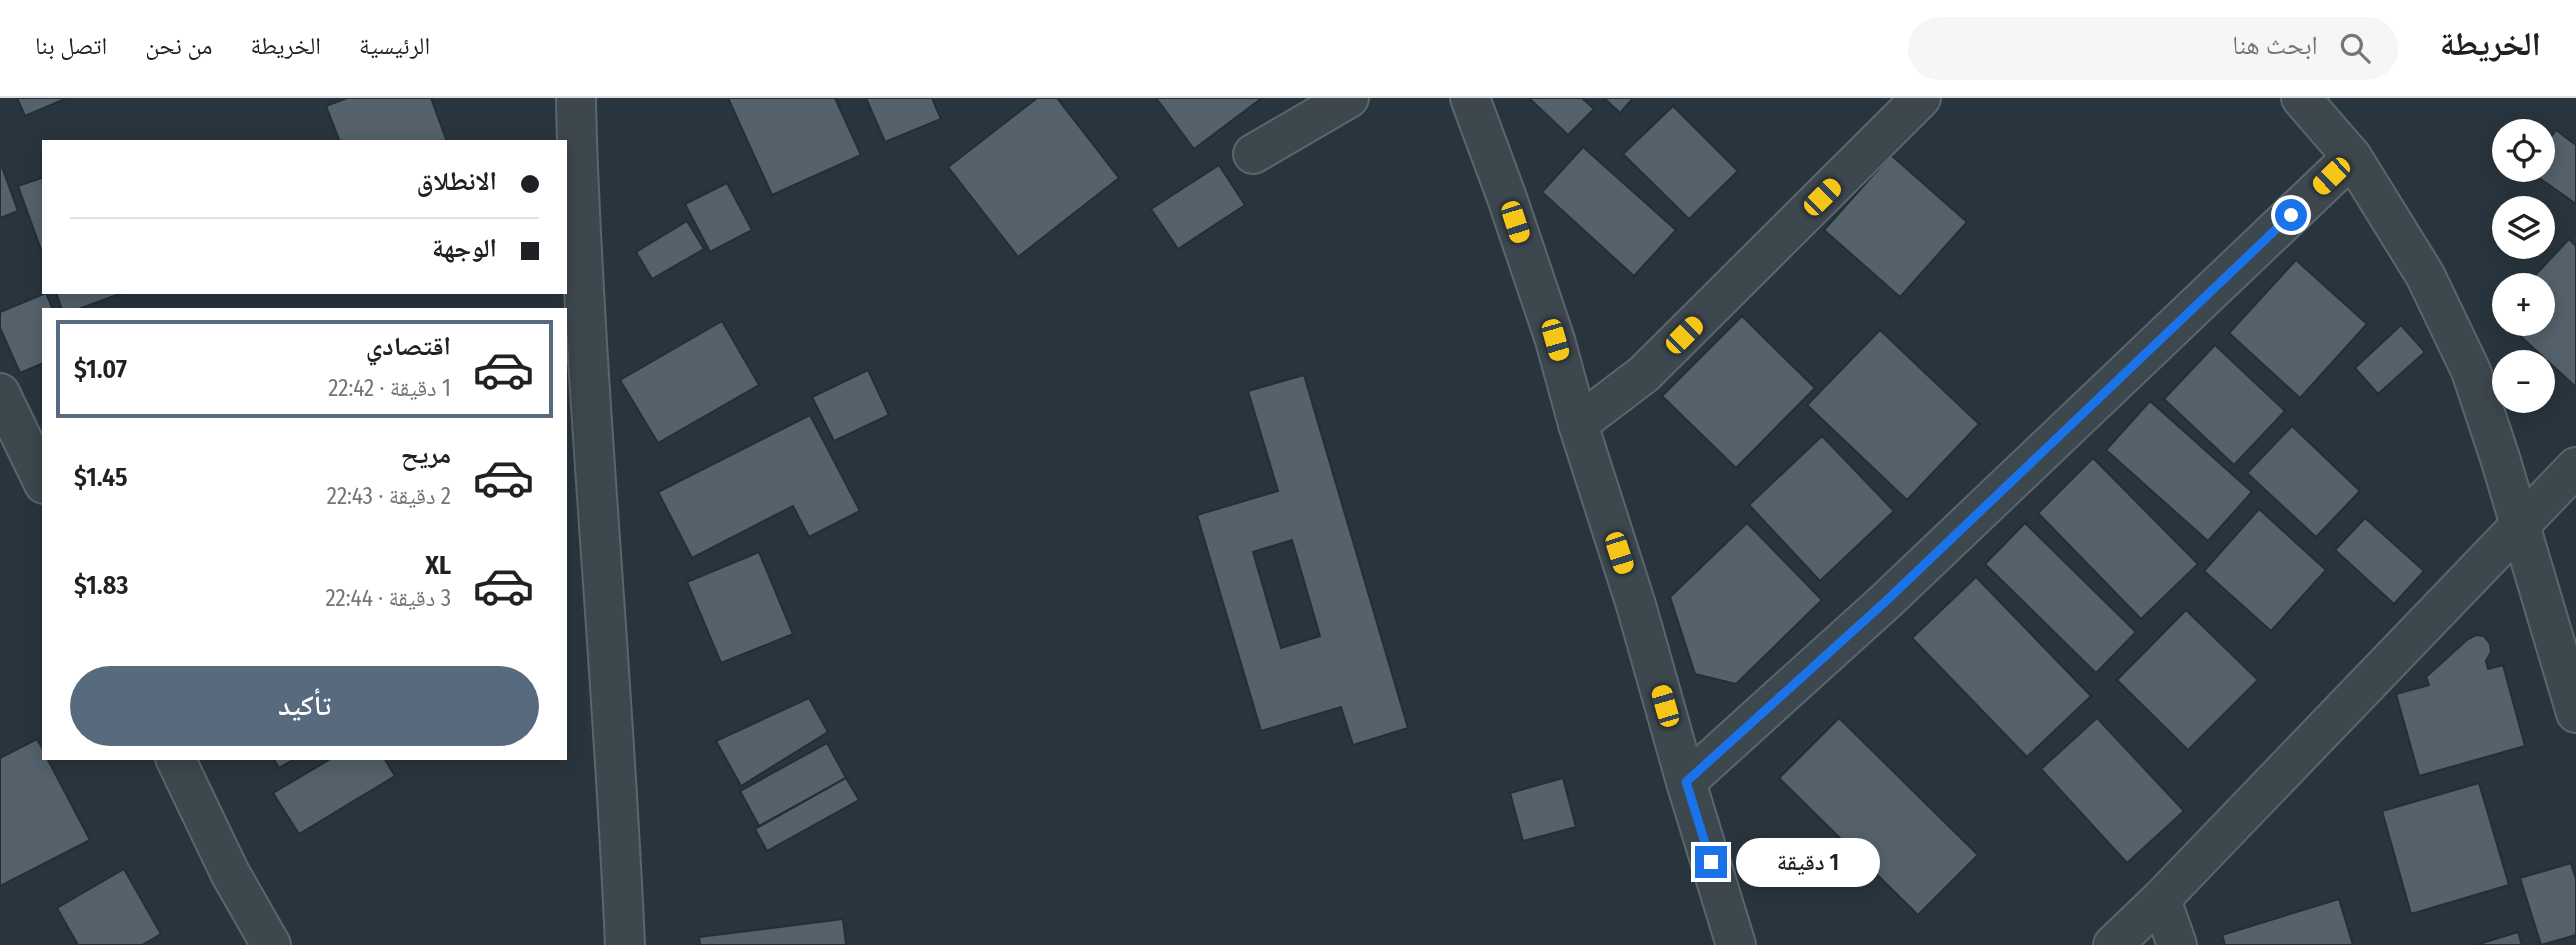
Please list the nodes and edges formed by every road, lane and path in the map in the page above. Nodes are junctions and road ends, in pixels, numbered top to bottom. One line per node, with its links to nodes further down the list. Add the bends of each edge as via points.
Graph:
1 (576, 98): 19 (street)
2 (1349, 98): 6 (street)
3 (1470, 98): 9 (street, via 1550,327)
4 (1921, 98): 9 (street, via 1644,374)
5 (2301, 98): 7 (street)
6 (1253, 154)
7 (2351, 157): 12 (street, via 2425,275 2471,371); 15 (street, via 1886,601)
8 (0, 393): 11 (street)
9 (1578, 424): 15 (street)
10 (2576, 467): 12 (street)
11 (42, 480)
12 (2521, 525): 13 (street); 16 (street)
13 (2576, 713)
14 (176, 760): 18 (street, via 230,873)
15 (1686, 782): 17 (street)
16 (2161, 900): 20 (street); 21 (street)
17 (1732, 944)
18 (271, 945)
19 (625, 945)
20 (2113, 945)
21 (2177, 945)

